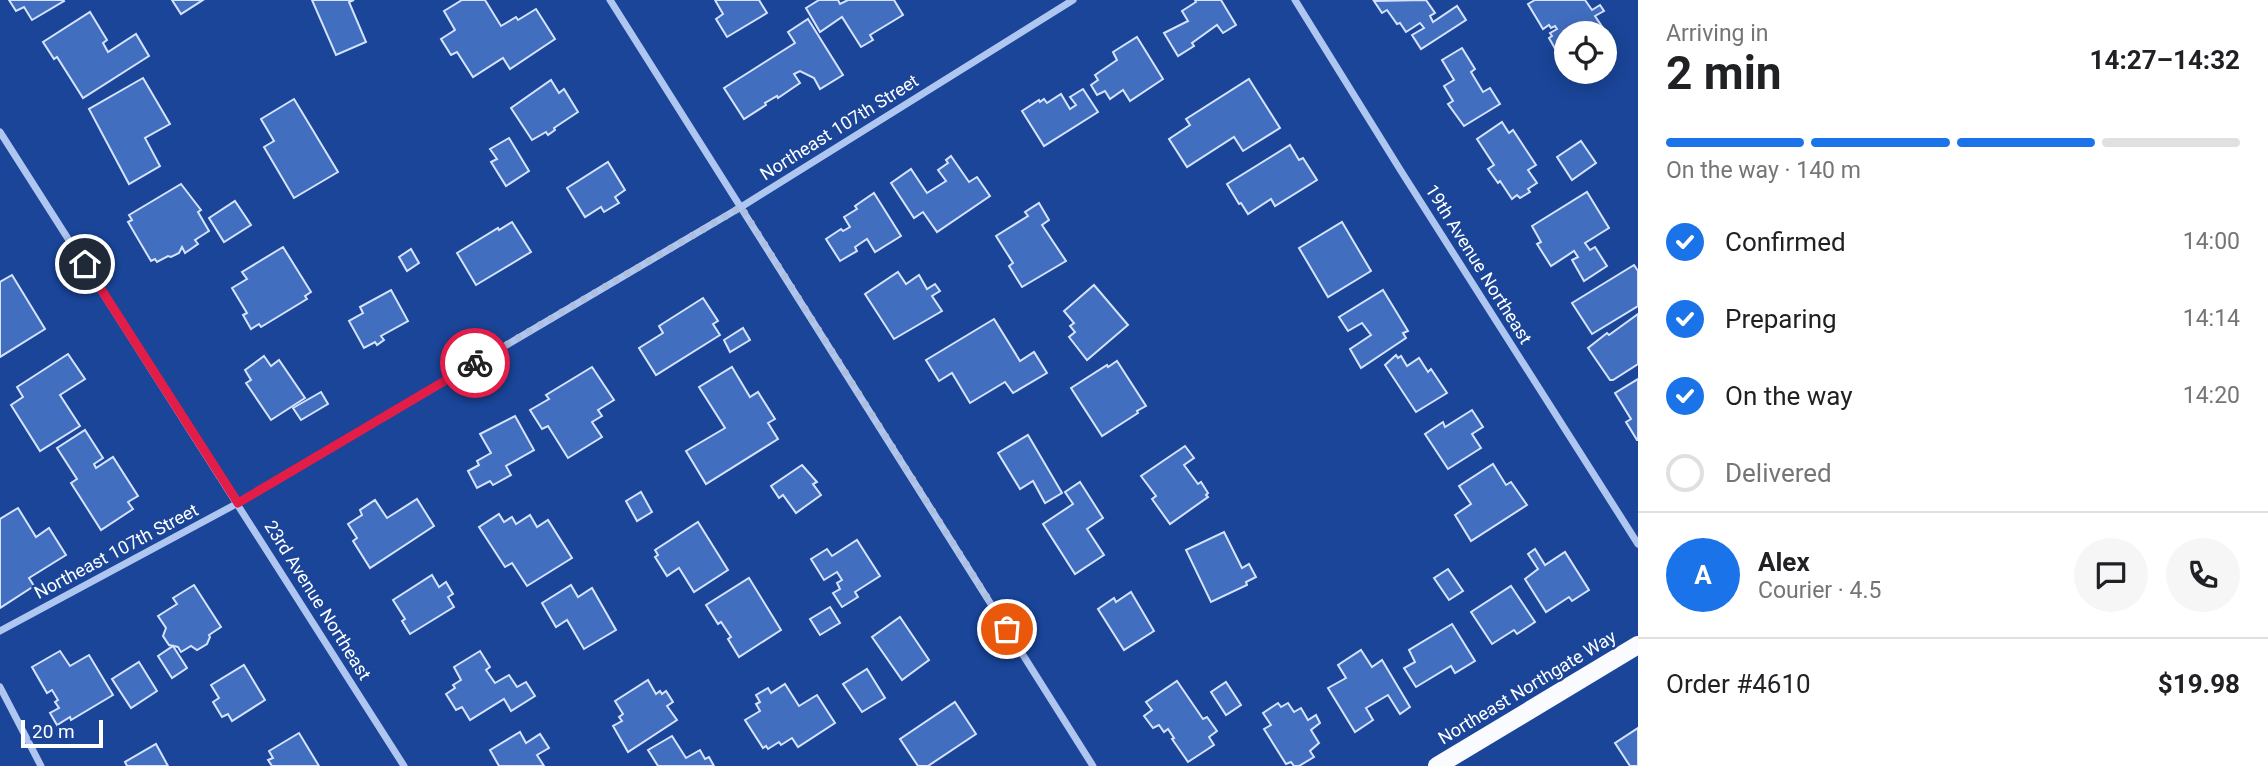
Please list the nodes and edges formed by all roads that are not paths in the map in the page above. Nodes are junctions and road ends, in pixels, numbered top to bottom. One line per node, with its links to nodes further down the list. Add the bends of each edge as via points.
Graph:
1 (610, 0): 5 (street)
2 (1073, 0): 5 (street, Northeast 107th Street)
3 (1295, 0): 7 (street, 19th Avenue Northeast)
4 (0, 132): 6 (street, 23rd Avenue Northeast)
5 (741, 207): 6 (street, Northeast 107th Street); 13 (street)
6 (238, 503): 8 (street, Northeast 107th Street); 12 (street, 23rd Avenue Northeast)
7 (1638, 544)
8 (0, 631)
9 (1638, 645): 14 (main road, Northeast Northgate Way)
10 (0, 687): 11 (street)
11 (41, 766)
12 (404, 766)
13 (1093, 766)
14 (1437, 766)

